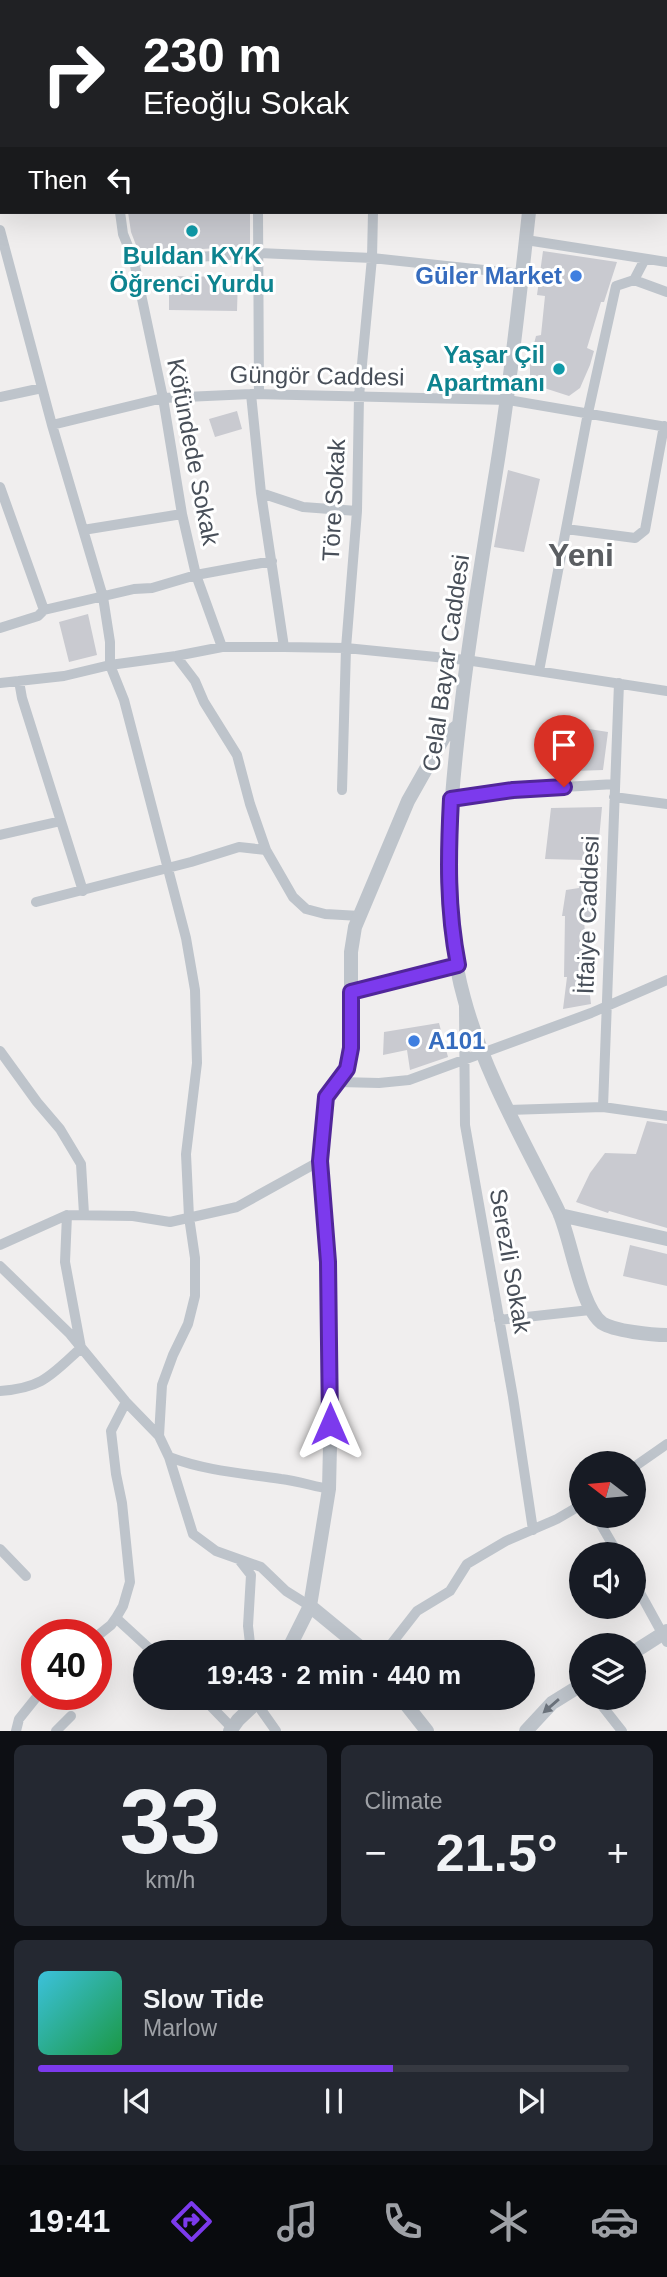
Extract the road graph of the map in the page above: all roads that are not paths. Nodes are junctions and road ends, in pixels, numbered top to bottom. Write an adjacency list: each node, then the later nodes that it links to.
1 (120, 214): 10 (street, Köfündede Sokak)
2 (258, 214): 7 (street)
3 (373, 214): 8 (street, Töre Sokak)
4 (529, 214): 6 (street, Celal Bayar Caddesi)
5 (0, 230): 15 (street)
6 (526, 240): 9 (street); 12 (street, Celal Bayar Caddesi)
7 (259, 253): 8 (street); 10 (street); 16 (street)
8 (372, 258): 12 (street); 17 (street, Töre Sokak)
9 (645, 259): 11 (street); 13 (street)
10 (134, 261): 19 (street, Köfündede Sokak)
11 (667, 262)
12 (522, 274): 20 (street, Celal Bayar Caddesi)
13 (634, 280): 14 (street); 21 (street)
14 (667, 292)
15 (42, 388): 18 (street); 22 (street)
16 (255, 394): 17 (street, Güngör Caddesi); 19 (street, Güngör Caddesi); 25 (street)
17 (359, 396): 20 (street, Güngör Caddesi); 26 (street, Töre Sokak)
18 (0, 397)
19 (163, 398): 22 (street, Güngör Caddesi); 27 (street, Köfündede Sokak)
20 (508, 400): 21 (street, Güngör Caddesi); 39 (street, Celal Bayar Caddesi)
21 (588, 413): 23 (street, Güngör Caddesi); 28 (street)
22 (51, 425): 29 (street)
23 (666, 427): 28 (street)
24 (0, 487): 33 (street)
25 (261, 493): 26 (street); 30 (street)
26 (357, 511): 37 (street, Töre Sokak)
27 (182, 514): 29 (street); 31 (street, Köfündede Sokak)
28 (566, 529): 41 (street)
29 (83, 530): 32 (street)
30 (272, 561): 31 (street); 36 (street)
31 (196, 575): 32 (street); 35 (street, Köfündede Sokak)
32 (103, 597): 33 (street); 40 (street)
33 (44, 610): 34 (street)
34 (0, 628)
35 (222, 647): 36 (street); 38 (street)
36 (284, 647): 37 (street)
37 (346, 648): 39 (street); 48 (street, Töre Sokak)
38 (176, 656): 40 (street); 54 (street)
39 (466, 660): 41 (street); 46 (street, Celal Bayar Caddesi)
40 (110, 665): 42 (street); 55 (street)
41 (539, 671): 44 (street)
42 (19, 681): 43 (street); 52 (street)
43 (0, 683)
44 (619, 683): 45 (street); 47 (street, İtfaiye Caddesi)
45 (667, 691)
46 (459, 725): 50 (street, Celal Bayar Caddesi); 58 (street)
47 (615, 784): 49 (street, İtfaiye Caddesi); 50 (street)
48 (342, 790)
49 (614, 797): 51 (street); 63 (street, İtfaiye Caddesi)
50 (451, 799): 59 (street, Celal Bayar Caddesi)
51 (667, 804)
52 (61, 821): 53 (street); 56 (street)
53 (0, 835)
54 (266, 850): 55 (street); 58 (street)
55 (168, 868): 56 (street); 75 (street)
56 (83, 891): 57 (street)
57 (36, 902)
58 (360, 916): 61 (street)
59 (458, 965): 61 (street); 62 (street, Celal Bayar Caddesi)
60 (667, 980): 63 (street)
61 (351, 992): 67 (street)
62 (464, 999): 65 (street, Celal Bayar Caddesi); 66 (street, Serezli Sokak)
63 (605, 1007): 65 (street); 68 (street, İtfaiye Caddesi)
64 (0, 1051): 72 (street)
65 (483, 1051): 66 (street); 69 (street, Celal Bayar Caddesi)
66 (463, 1059): 67 (street); 80 (street, Serezli Sokak)
67 (339, 1082): 71 (street)
68 (603, 1108): 69 (street); 70 (street)
69 (508, 1110): 73 (street, Celal Bayar Caddesi)
70 (667, 1116)
71 (320, 1161): 75 (street); 89 (street)
72 (84, 1214): 74 (street); 75 (street)
73 (560, 1214): 76 (street); 79 (street, Celal Bayar Caddesi)
74 (67, 1215): 77 (street); 82 (street)
75 (190, 1217): 85 (street)
76 (667, 1239)
77 (0, 1245)
78 (0, 1266): 82 (street)
79 (590, 1310): 80 (street); 81 (street)
80 (499, 1320): 91 (street, Serezli Sokak)
81 (666, 1338)
82 (81, 1348): 83 (street); 84 (street)
83 (0, 1391)
84 (126, 1402): 85 (street); 97 (street)
85 (159, 1436): 87 (street)
86 (667, 1444): 88 (street)
87 (169, 1457): 89 (street); 93 (street)
88 (646, 1459)
89 (329, 1489): 96 (street)
90 (569, 1512): 91 (street)
91 (533, 1530): 104 (street)
92 (0, 1549): 94 (street)
93 (239, 1559): 96 (street); 101 (street)
94 (26, 1576)
95 (646, 1603): 99 (street)
96 (310, 1606): 102 (street); 103 (street)
97 (116, 1618): 98 (street); 100 (street)
98 (112, 1624)
99 (665, 1636): 105 (street)
100 (140, 1640)
101 (250, 1640)
102 (293, 1640)
103 (351, 1640)
104 (394, 1640)
105 (646, 1646)
106 (569, 1692): 119 (street, one-way to 119)
107 (26, 1710): 115 (street)
108 (214, 1710): 114 (street)
109 (249, 1710): 114 (street)
110 (264, 1710): 117 (street)
111 (411, 1710): 118 (street)
112 (605, 1710): 120 (street)
113 (71, 1716): 116 (street)
114 (231, 1730)
115 (16, 1731)
116 (56, 1731)
117 (276, 1731)
118 (428, 1731)
119 (526, 1731)
120 (622, 1731)

